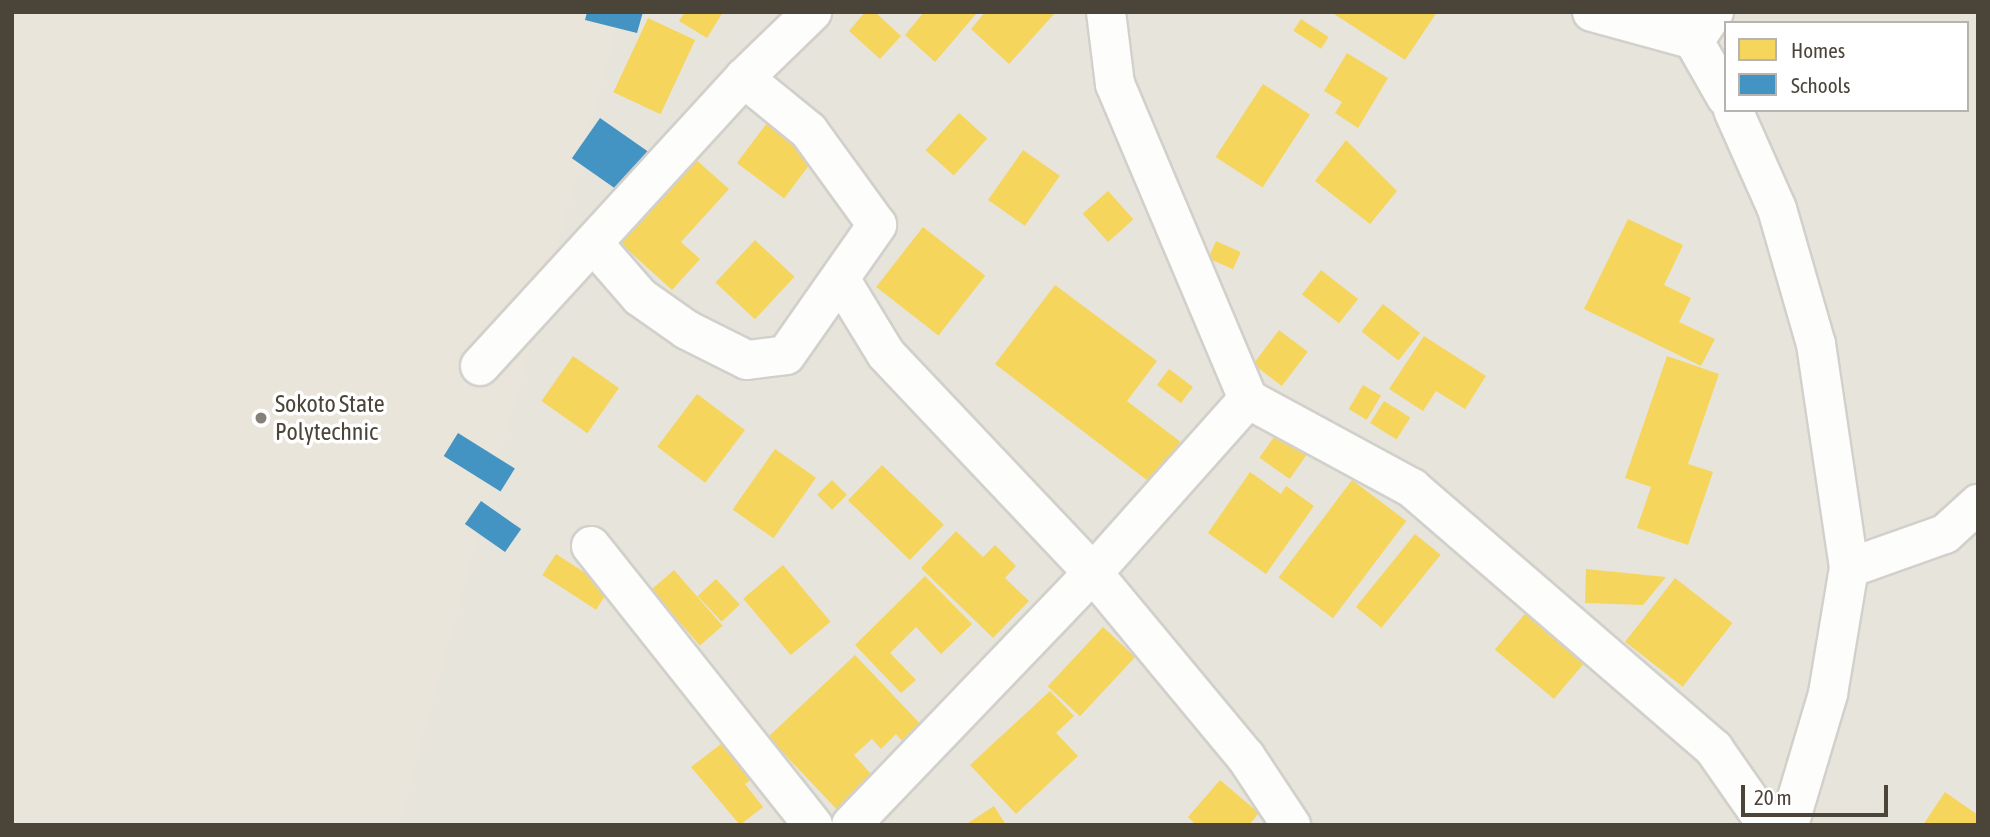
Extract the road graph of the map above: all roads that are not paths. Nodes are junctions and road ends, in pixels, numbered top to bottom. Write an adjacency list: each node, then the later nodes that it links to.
1 (812, 12): 5 (street)
2 (1106, 12): 11 (street)
3 (1592, 12): 4 (street)
4 (1695, 22): 6 (street)
5 (744, 78): 8 (street); 9 (street)
6 (1724, 92)
7 (1734, 112): 14 (street)
8 (593, 243): 9 (street); 10 (street)
9 (842, 282): 15 (street)
10 (480, 366)
11 (1248, 399): 15 (street); 19 (street)
12 (1977, 506): 14 (street)
13 (591, 546): 16 (street)
14 (1849, 568): 20 (street)
15 (1093, 573): 17 (street); 18 (street)
16 (813, 825)
17 (851, 825)
18 (1291, 825)
19 (1767, 825)
20 (1789, 825)

